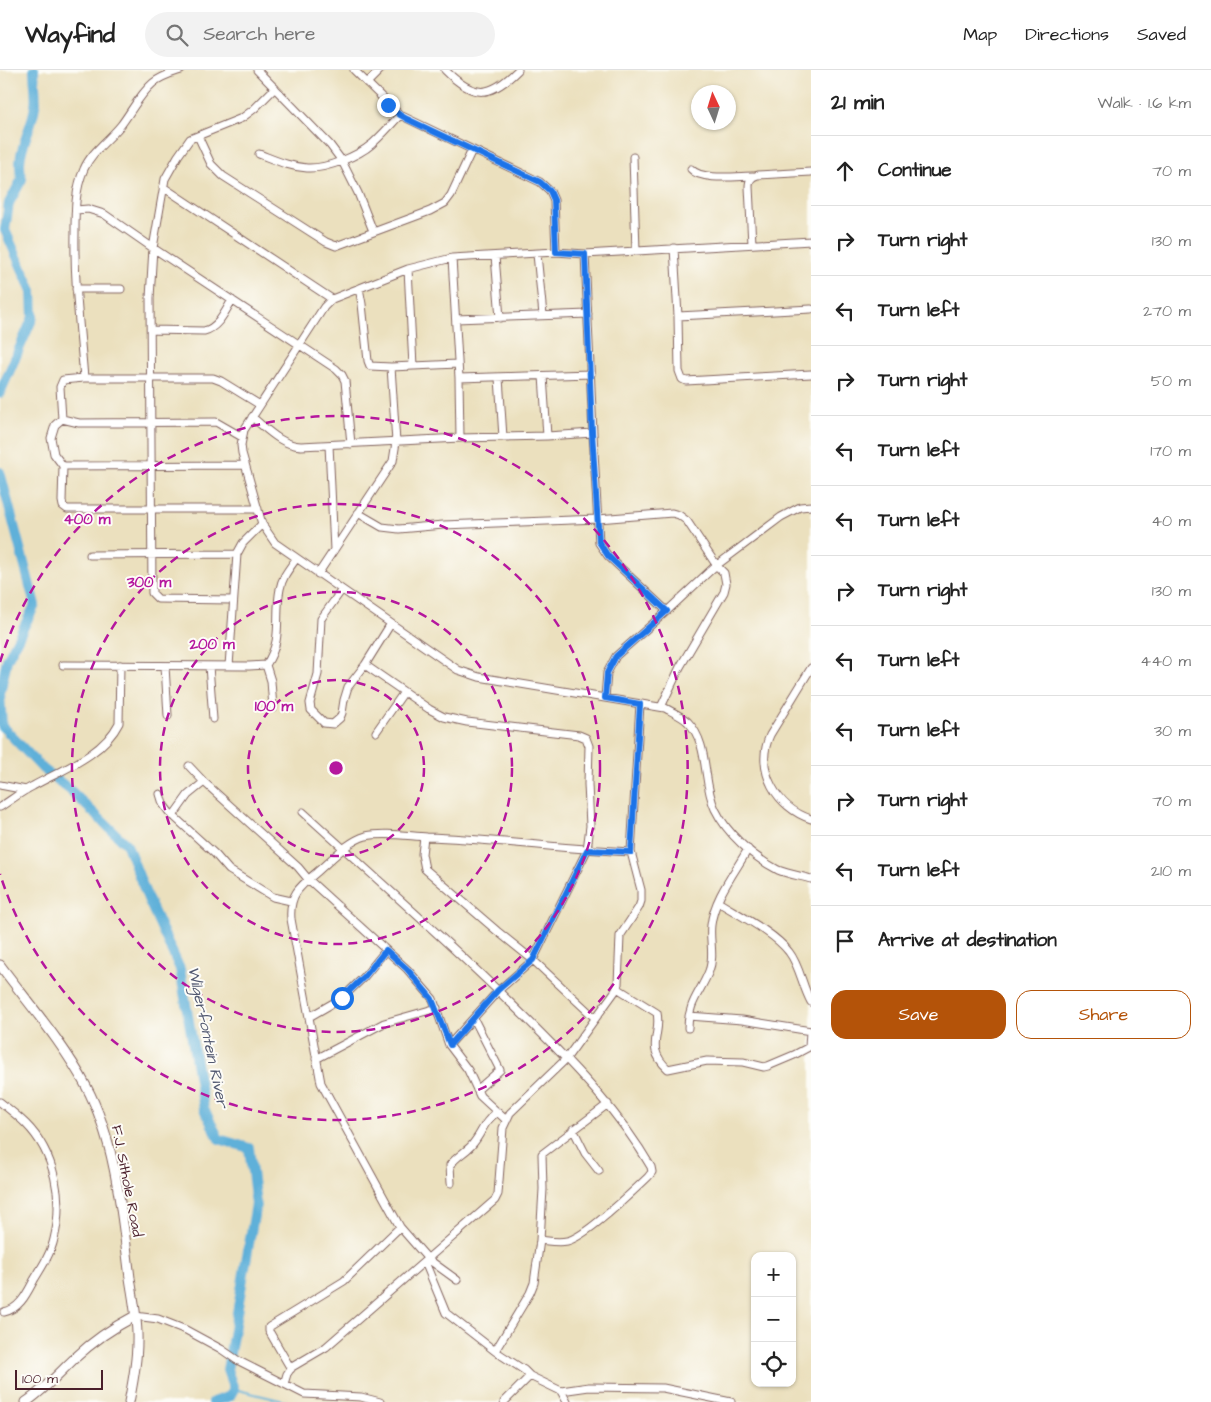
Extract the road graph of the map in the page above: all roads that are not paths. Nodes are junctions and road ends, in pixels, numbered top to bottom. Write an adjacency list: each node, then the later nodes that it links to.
1 (181, 70): 19 (street)
2 (257, 70): 8 (street)
3 (354, 70): 7 (street)
4 (380, 70): 7 (street)
5 (445, 70): 6 (street)
6 (518, 70)
7 (367, 83): 9 (street)
8 (274, 88): 10 (street); 14 (street)
9 (400, 115): 11 (street); 14 (street)
10 (198, 136): 18 (street); 20 (street)
11 (472, 150): 20 (street); 26 (street)
12 (259, 154): 14 (street)
13 (633, 157): 25 (street)
14 (342, 160): 20 (street)
15 (691, 169): 17 (street)
16 (811, 172): 17 (street)
17 (753, 176): 22 (street)
18 (163, 187): 23 (street); 35 (street)
19 (76, 210): 23 (street); 33 (street)
20 (373, 230)
21 (811, 241): 22 (street)
22 (752, 244): 24 (street)
23 (153, 248): 36 (street); 43 (street)
24 (674, 248): 25 (street); 40 (street)
25 (636, 251): 28 (street)
26 (556, 252): 27 (street); 28 (street)
27 (537, 254): 29 (street); 39 (street)
28 (585, 254): 38 (street)
29 (495, 256): 30 (street); 41 (street)
30 (452, 258): 31 (street); 42 (street)
31 (408, 269): 32 (street); 46 (street)
32 (359, 288): 35 (street); 47 (street)
33 (76, 289): 34 (street); 51 (street)
34 (121, 289)
35 (332, 299): 44 (street)
36 (232, 300): 43 (street); 44 (street)
37 (811, 309): 40 (street)
38 (588, 314): 39 (street); 48 (street)
39 (543, 315): 41 (street)
40 (678, 316): 49 (street)
41 (500, 318): 42 (street)
42 (456, 319): 45 (street)
43 (151, 330): 52 (street)
44 (300, 345): 55 (street); 65 (street)
45 (458, 364): 46 (street); 53 (street)
46 (413, 366): 47 (street)
47 (391, 367): 64 (street)
48 (591, 374): 50 (street); 59 (street)
49 (811, 374)
50 (543, 376): 54 (street); 60 (street)
51 (84, 378): 52 (street); 57 (street)
52 (152, 378): 55 (street); 58 (street)
53 (459, 378): 54 (street); 63 (street)
54 (499, 378): 62 (street)
55 (260, 405): 56 (street)
56 (252, 417): 61 (street); 66 (street)
57 (62, 419): 58 (street); 68 (street)
58 (152, 422): 61 (street); 69 (street)
59 (592, 432): 60 (street); 74 (street)
60 (547, 436): 62 (street)
61 (242, 437): 67 (street)
62 (504, 437): 63 (street)
63 (460, 438): 64 (street)
64 (396, 442): 65 (street); 73 (street)
65 (351, 444): 66 (street)
66 (329, 445): 76 (street)
67 (246, 465): 69 (street); 71 (street)
68 (63, 466): 69 (street); 72 (street)
69 (152, 466): 72 (street)
70 (811, 506): 81 (street)
71 (258, 509): 72 (street); 75 (street)
72 (152, 510): 77 (street)
73 (358, 513): 74 (street); 76 (street)
74 (598, 519): 81 (street); 85 (street)
75 (262, 524): 78 (street); 80 (street)
76 (334, 550): 82 (street)
77 (152, 554): 78 (street); 79 (street); 84 (street)
78 (237, 554): 84 (street)
79 (90, 555)
80 (296, 559): 82 (street); 88 (street)
81 (717, 566): 85 (street); 98 (street)
82 (318, 574): 83 (street)
83 (341, 591): 86 (street); 89 (street)
84 (234, 600): 93 (street)
85 (667, 611): 96 (street)
86 (390, 625): 89 (street); 96 (street)
87 (63, 665): 90 (street)
88 (266, 665): 93 (street); 99 (street)
89 (366, 665): 95 (street)
90 (120, 666): 91 (street); 106 (street)
91 (165, 666): 92 (street); 100 (street)
92 (209, 666): 93 (street); 101 (street)
93 (229, 666)
94 (811, 668): 111 (street)
95 (404, 692): 102 (street); 115 (street)
96 (605, 698): 97 (street)
97 (640, 704): 98 (street); 116 (street)
98 (661, 707): 114 (street)
99 (273, 708)
100 (168, 716)
101 (213, 719)
102 (376, 732)
103 (189, 766): 104 (street)
104 (204, 782): 110 (street); 117 (street)
105 (0, 785): 106 (street)
106 (26, 790): 108 (street)
107 (160, 794): 110 (street)
108 (0, 807)
109 (303, 812): 113 (street)
110 (173, 816): 119 (street)
111 (811, 819)
112 (424, 837): 113 (street); 115 (street); 122 (street)
113 (344, 849): 117 (street); 125 (street)
114 (748, 849): 118 (street); 120 (street)
115 (587, 850): 116 (street); 122 (street)
116 (631, 852): 124 (street)
117 (308, 879): 119 (street); 121 (street)
118 (811, 879)
119 (291, 901): 129 (street)
120 (718, 902): 126 (street); 128 (street)
121 (386, 950): 127 (street); 129 (street)
122 (533, 960): 125 (street); 130 (street)
123 (0, 965): 150 (street, F.J. Sithole Road)
124 (616, 988): 130 (street); 133 (street)
125 (498, 990): 131 (street); 136 (street)
126 (811, 1002)
127 (437, 1008): 134 (street); 135 (street)
128 (690, 1016): 132 (street); 133 (street)
129 (309, 1018): 135 (street)
130 (595, 1018): 136 (street)
131 (474, 1019): 134 (street); 137 (street)
132 (688, 1028)
133 (810, 1031)
134 (450, 1045): 137 (street)
135 (316, 1059): 145 (street)
136 (566, 1059): 139 (street); 141 (street)
137 (477, 1090): 140 (street)
138 (0, 1102): 149 (street)
139 (608, 1104): 142 (street); 146 (street)
140 (497, 1112): 141 (street); 144 (street)
141 (506, 1120): 147 (street)
142 (573, 1129): 143 (street); 146 (street)
143 (599, 1171)
144 (451, 1183)
145 (400, 1227): 147 (street); 152 (street)
146 (540, 1240): 151 (street)
147 (427, 1261): 148 (street); 151 (street); 152 (street)
148 (457, 1280)
149 (4, 1312)
150 (135, 1316): 154 (street); 156 (street); 158 (street, F.J. Sithole Road)
151 (495, 1351): 153 (street)
152 (291, 1369): 154 (street)
153 (530, 1376): 155 (street); 160 (street)
154 (284, 1384): 159 (street)
155 (561, 1391): 161 (street); 162 (street)
156 (36, 1398): 157 (street)
157 (26, 1402)
158 (129, 1402)
159 (380, 1402)
160 (504, 1402)
161 (567, 1402)
162 (731, 1402)

